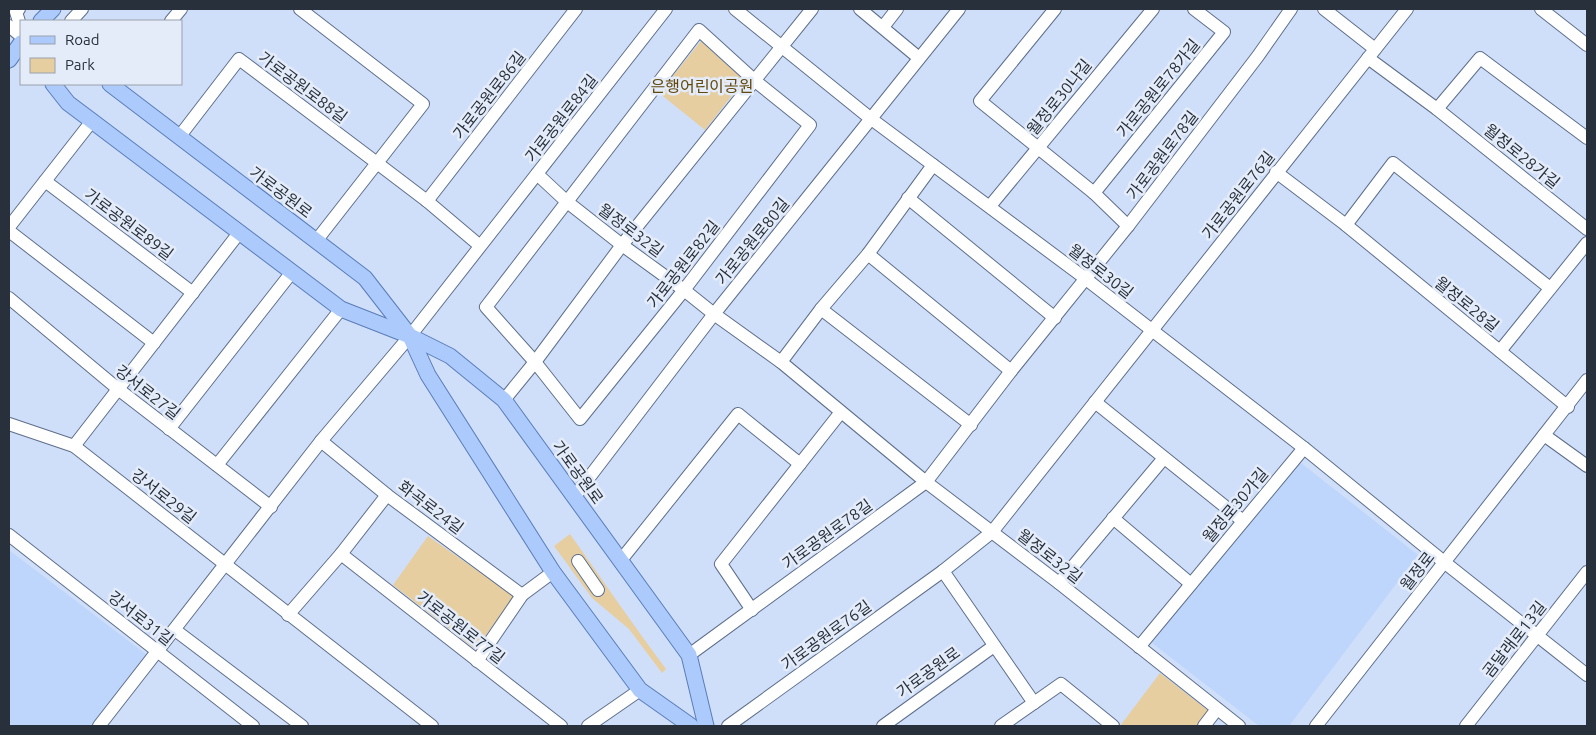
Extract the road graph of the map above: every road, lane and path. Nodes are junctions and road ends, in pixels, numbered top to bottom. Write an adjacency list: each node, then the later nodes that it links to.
1 (19, 9): 25 (street)
2 (43, 9): 21 (main road)
3 (53, 9): 22 (main road)
4 (82, 9): 23 (street)
5 (181, 9): 24 (street)
6 (300, 9): 44 (street)
7 (576, 9): 52 (street, 가로공원로86길)
8 (666, 9): 47 (street, 가로공원로84길)
9 (735, 9): 31 (street, 월정로30길)
10 (812, 9): 31 (street)
11 (860, 9): 27 (street)
12 (897, 9): 27 (street)
13 (959, 9): 33 (street, 가로공원로80길)
14 (1055, 9): 43 (street)
15 (1153, 9): 43 (street, 월정로30나길)
16 (1194, 9): 49 (street, 가로공원로78가길)
17 (1291, 9): 55 (street, 가로공원로78길)
18 (1324, 9): 32 (street, 월정로28가길)
19 (1407, 9): 32 (street, 가로공원로76길)
20 (1541, 9): 30 (street)
21 (36, 20)
22 (42, 20)
23 (72, 20)
24 (172, 20)
25 (20, 25)
26 (9, 26): 28 (street)
27 (883, 27): 33 (street)
28 (20, 35)
29 (20, 44): 34 (main road)
30 (1587, 45)
31 (782, 46): 35 (street); 39 (street, 월정로30길)
32 (1371, 53): 38 (street, 월정로28가길); 46 (street, 가로공원로76길)
33 (919, 58): 39 (street, 가로공원로80길)
34 (9, 60)
35 (754, 80): 51 (street, 가로공원로82길); 61 (street); 67 (street, 가로공원로82길)
36 (54, 85): 40 (main road, 가로공원로)
37 (117, 86): 41 (main road, 가로공원로)
38 (1437, 109): 42 (street); 57 (street, 월정로28가길)
39 (870, 118): 45 (street, 월정로30길); 72 (street, 가로공원로80길)
40 (92, 122): 48 (street); 58 (main road, 가로공원로)
41 (179, 137): 44 (street, 가로공원로88길); 59 (main road, 가로공원로)
42 (1587, 138)
43 (1038, 149): 49 (street); 53 (street, 월정로30나길)
44 (377, 163): 52 (street); 59 (street)
45 (933, 165): 50 (street); 53 (street, 월정로30길)
46 (1276, 172): 54 (street, 월정로28길); 74 (street, 가로공원로76길)
47 (537, 174): 51 (street, 월정로32길); 62 (street, 가로공원로84길)
48 (45, 181): 56 (street); 68 (street, 가로공원로89길)
49 (1094, 193): 55 (street)
50 (908, 198): 63 (street); 73 (street)
51 (566, 201): 61 (street, 월정로32길); 78 (street, 가로공원로82길)
52 (427, 202): 62 (street)
53 (990, 206): 65 (street, 월정로30길)
54 (1346, 225): 66 (street); 77 (street, 월정로28길)
55 (1128, 226): 65 (street, 가로공원로78길)
56 (9, 229): 76 (street)
57 (1587, 229)
58 (240, 233): 64 (main road, 가로공원로); 68 (street)
59 (316, 242): 75 (main road, 가로공원로)
60 (1587, 243): 66 (street)
61 (622, 244): 67 (street, 월정로32길); 78 (street)
62 (480, 245): 75 (street, 가로공원로84길)
63 (868, 254): 71 (street); 80 (street)
64 (292, 272): 70 (main road, 가로공원로); 89 (street)
65 (1086, 278): 73 (street, 가로공원로78길); 74 (street, 월정로30길)
66 (1550, 288): 77 (street)
67 (684, 290): 72 (street, 월정로32길); 78 (street, 가로공원로82길)
68 (193, 293): 76 (street)
69 (9, 298): 82 (street, 강서로27길)
70 (341, 309): 75 (main road, 가로공원로); 96 (street)
71 (821, 309): 79 (street); 88 (street)
72 (714, 314): 79 (street, 월정로32길); 100 (street, 가로공원로80길)
73 (1055, 318): 80 (street, 가로공원로78길)
74 (1152, 331): 84 (street, 가로공원로76길); 93 (street, 월정로30길)
75 (410, 336): 83 (main road, 가로공원로); 91 (street); 112 (main road, 가로공원로)
76 (154, 343): 82 (street)
77 (1500, 351): 85 (street, 월정로28길)
78 (535, 362): 83 (street)
79 (781, 362): 86 (street, 월정로32길)
80 (1011, 371): 88 (street, 가로공원로78길)
81 (1587, 380): 85 (street, 월정로)
82 (118, 390): 89 (street, 강서로27길); 92 (street)
83 (504, 400): 100 (main road, 가로공원로)
84 (1096, 402): 94 (street); 104 (street, 가로공원로76길)
85 (1568, 407): 90 (street, 월정로)
86 (841, 412): 95 (street); 98 (street, 월정로32길)
87 (9, 424): 92 (street, 강서로29길)
88 (971, 425): 98 (street, 가로공원로78길)
89 (169, 428): 96 (street, 강서로27길)
90 (1544, 435): 97 (street); 109 (street, 월정로)
91 (322, 441): 99 (street, 화곡로24길); 101 (street)
92 (74, 446): 110 (street, 강서로29길)
93 (1304, 448): 103 (street, 월정로30가길); 109 (street, 월정로30길)
94 (1164, 458): 102 (street); 103 (street)
95 (800, 464): 107 (street); 118 (street)
96 (217, 465): 101 (street, 강서로27길)
97 (1587, 466)
98 (926, 482): 104 (street, 월정로32길); 118 (street, 가로공원로78길)
99 (387, 495): 106 (street); 117 (street, 화곡로24길)
100 (575, 496): 107 (main road, 가로공원로)
101 (271, 507): 110 (street)
102 (1113, 518): 114 (street); 115 (street)
103 (1243, 521): 115 (street, 월정로30가길)
104 (992, 532): 111 (street, 가로공원로76길); 114 (street, 월정로32길)
105 (9, 536): 124 (street, 강서로31길)
106 (341, 554): 119 (street); 126 (street, 가로공원로77길)
107 (621, 560): 125 (main road, 가로공원로)
108 (577, 561): 116 (street)
109 (1444, 562): 121 (street, 월정로30길); 145 (street, 월정로)
110 (225, 565): 119 (street, 강서로29길); 120 (street)
111 (943, 571): 122 (street); 140 (street, 가로공원로76길)
112 (554, 572): 117 (street); 128 (main road, 가로공원로)
113 (1587, 572): 121 (street, 곰달래로13길)
114 (1059, 583): 123 (street, 월정로32길)
115 (1191, 584): 123 (street, 월정로30가길)
116 (598, 590)
117 (522, 595): 126 (street)
118 (752, 610): 125 (street, 가로공원로78길)
119 (288, 615): 135 (street, 강서로29길)
120 (175, 630): 124 (street); 134 (street)
121 (1537, 636): 127 (street, 월정로30길); 146 (street, 곰달래로13길)
122 (994, 646): 129 (street); 141 (street, 가로공원로)
123 (1139, 647): 130 (street, 월정로32길)
124 (158, 651): 131 (street, 강서로31길); 133 (street)
125 (689, 654): 139 (main road, 가로공원로)
126 (477, 660): 136 (street, 가로공원로77길)
127 (1587, 675)
128 (640, 690): 137 (street); 138 (main road, 가로공원로)
129 (1034, 703): 132 (street); 142 (street)
130 (1217, 709): 143 (street); 144 (street, 월정로32길)
131 (244, 724)
132 (1005, 725)
133 (99, 726)
134 (302, 726)
135 (432, 726)
136 (561, 726)
137 (588, 726)
138 (691, 726)
139 (706, 726)
140 (728, 726)
141 (883, 726)
142 (1113, 726)
143 (1204, 726)
144 (1239, 726)
145 (1316, 726)
146 (1466, 726)

